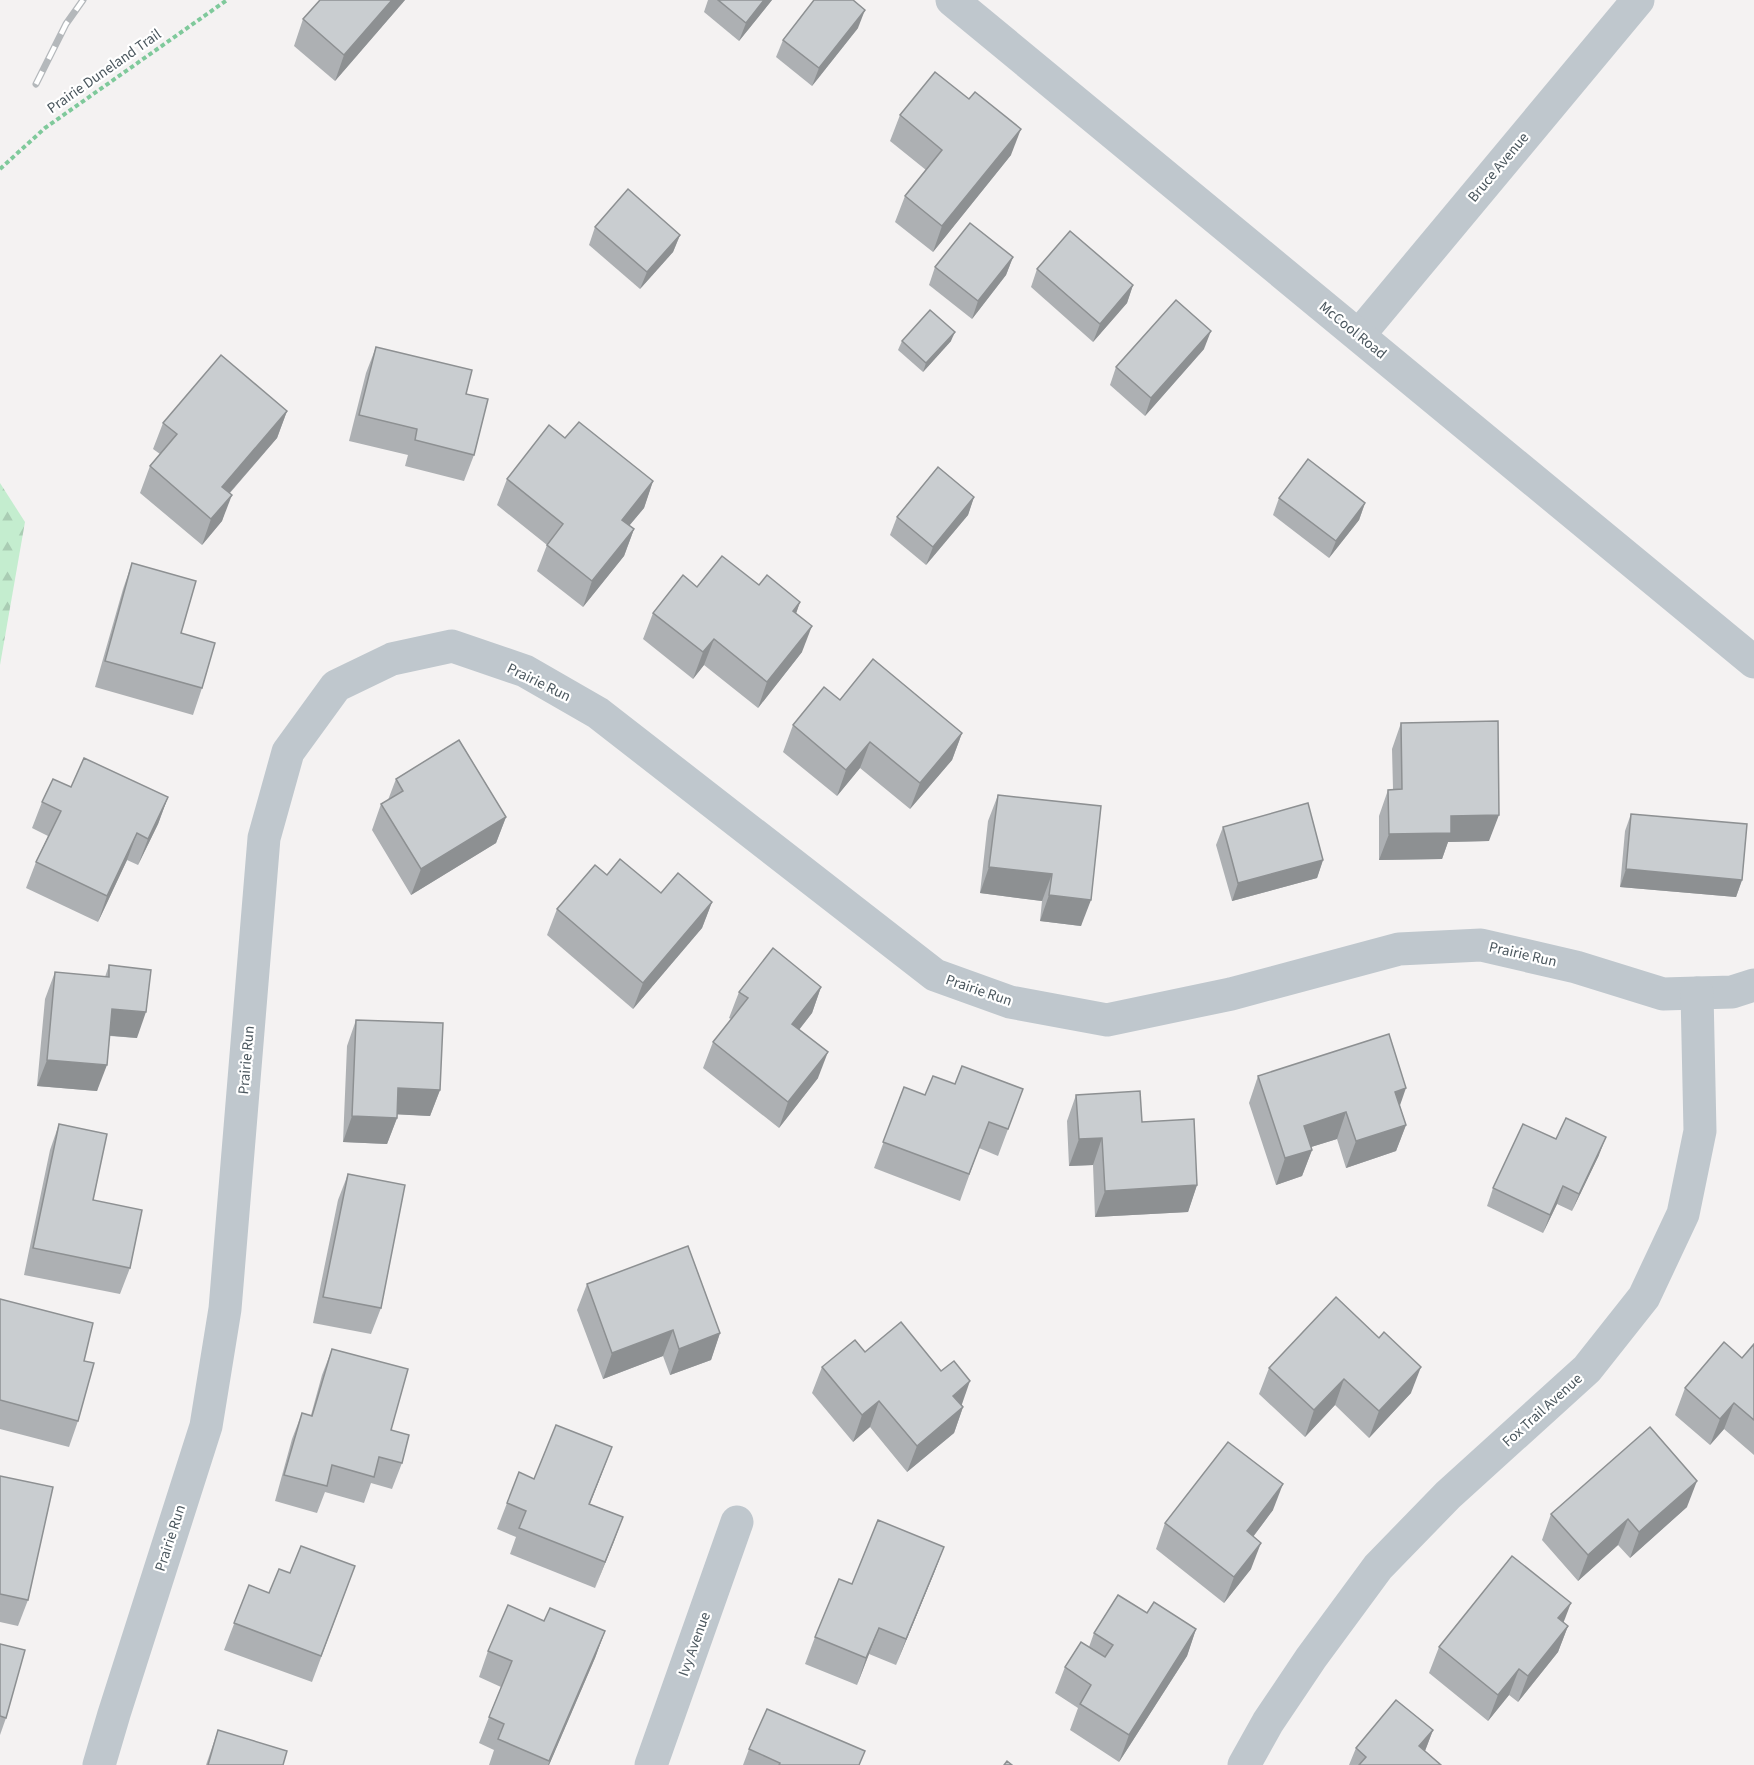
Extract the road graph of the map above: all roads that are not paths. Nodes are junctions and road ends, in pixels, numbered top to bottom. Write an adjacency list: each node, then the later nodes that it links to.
1 (952, 0): 3 (street, McCool Road)
2 (1638, 0): 3 (street, Bruce Avenue)
3 (1359, 335): 4 (street, McCool Road)
4 (1754, 662)
5 (1754, 985): 6 (street, Prairie Run)
6 (1697, 993): 8 (street, Prairie Run); 10 (street, Fox Trail Avenue)
7 (737, 1522): 9 (street, Ivy Avenue)
8 (99, 1765)
9 (651, 1765)
10 (1245, 1765)

